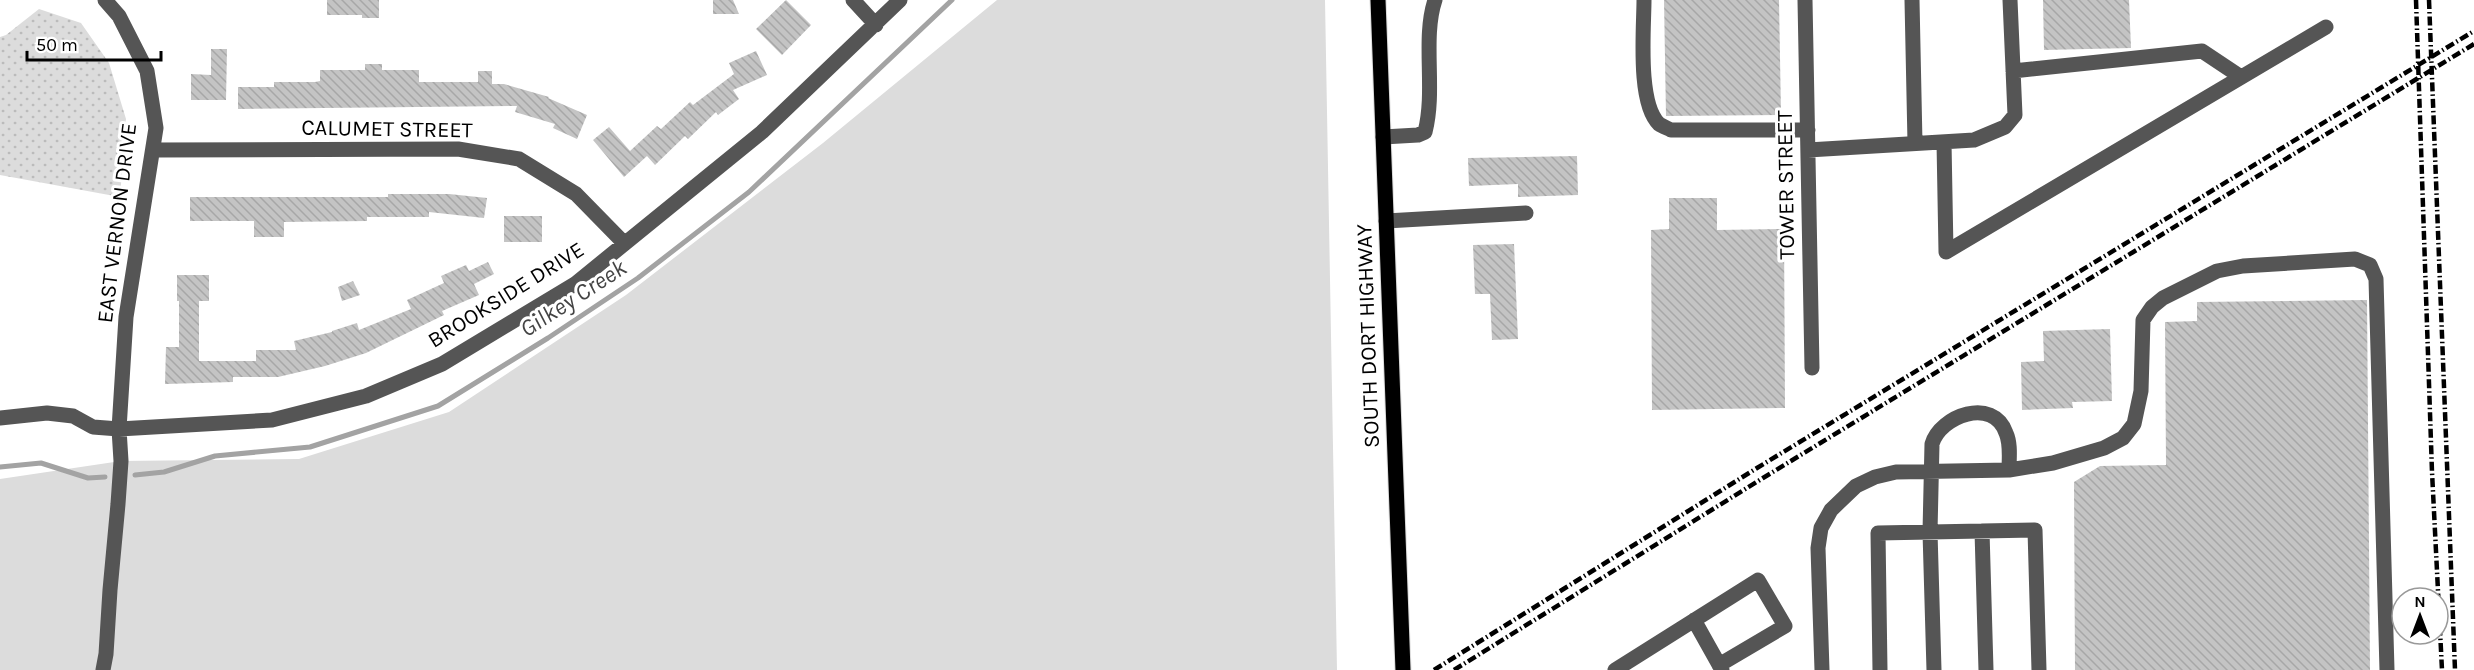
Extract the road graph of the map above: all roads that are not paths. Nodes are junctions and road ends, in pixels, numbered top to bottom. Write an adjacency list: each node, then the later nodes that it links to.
1 (105, 0): 18 (street, EAST VERNON DRIVE)
2 (853, 0): 10 (street)
3 (900, 0): 10 (street, BROOKSIDE DRIVE)
4 (1378, 0): 15 (main road, SOUTH DORT HIGHWAY)
5 (1435, 0): 15 (street)
6 (1644, 0): 14 (street)
7 (1805, 0): 14 (street, TOWER STREET)
8 (1912, 0): 17 (street)
9 (2010, 0): 12 (street)
10 (876, 25): 22 (street, BROOKSIDE DRIVE)
11 (2326, 27): 13 (street)
12 (2013, 71): 13 (street); 16 (street)
13 (2241, 76): 16 (street)
14 (1808, 130): 19 (street, TOWER STREET)
15 (1383, 137): 21 (main road, SOUTH DORT HIGHWAY)
16 (1944, 142): 17 (street)
17 (1915, 143): 19 (street)
18 (154, 150): 22 (street, CALUMET STREET); 25 (street, EAST VERNON DRIVE)
19 (1808, 150): 23 (street, TOWER STREET)
20 (1526, 213): 21 (street)
21 (1386, 221): 33 (main road, SOUTH DORT HIGHWAY)
22 (624, 243): 25 (street, BROOKSIDE DRIVE)
23 (1812, 368)
24 (0, 418): 25 (street, BROOKSIDE DRIVE)
25 (119, 429): 32 (street, EAST VERNON DRIVE)
26 (2009, 470): 27 (street); 27 (street); 40 (street)
27 (1931, 472): 29 (street); 35 (street)
28 (1982, 531): 29 (street); 38 (street); 39 (street)
29 (1930, 532): 36 (street); 37 (street)
30 (1694, 620): 31 (street); 31 (street); 34 (street)
31 (1721, 667)
32 (103, 670)
33 (1402, 670)
34 (1615, 670)
35 (1822, 670)
36 (1880, 670)
37 (1934, 670)
38 (1986, 670)
39 (2039, 670)
40 (2387, 670)

